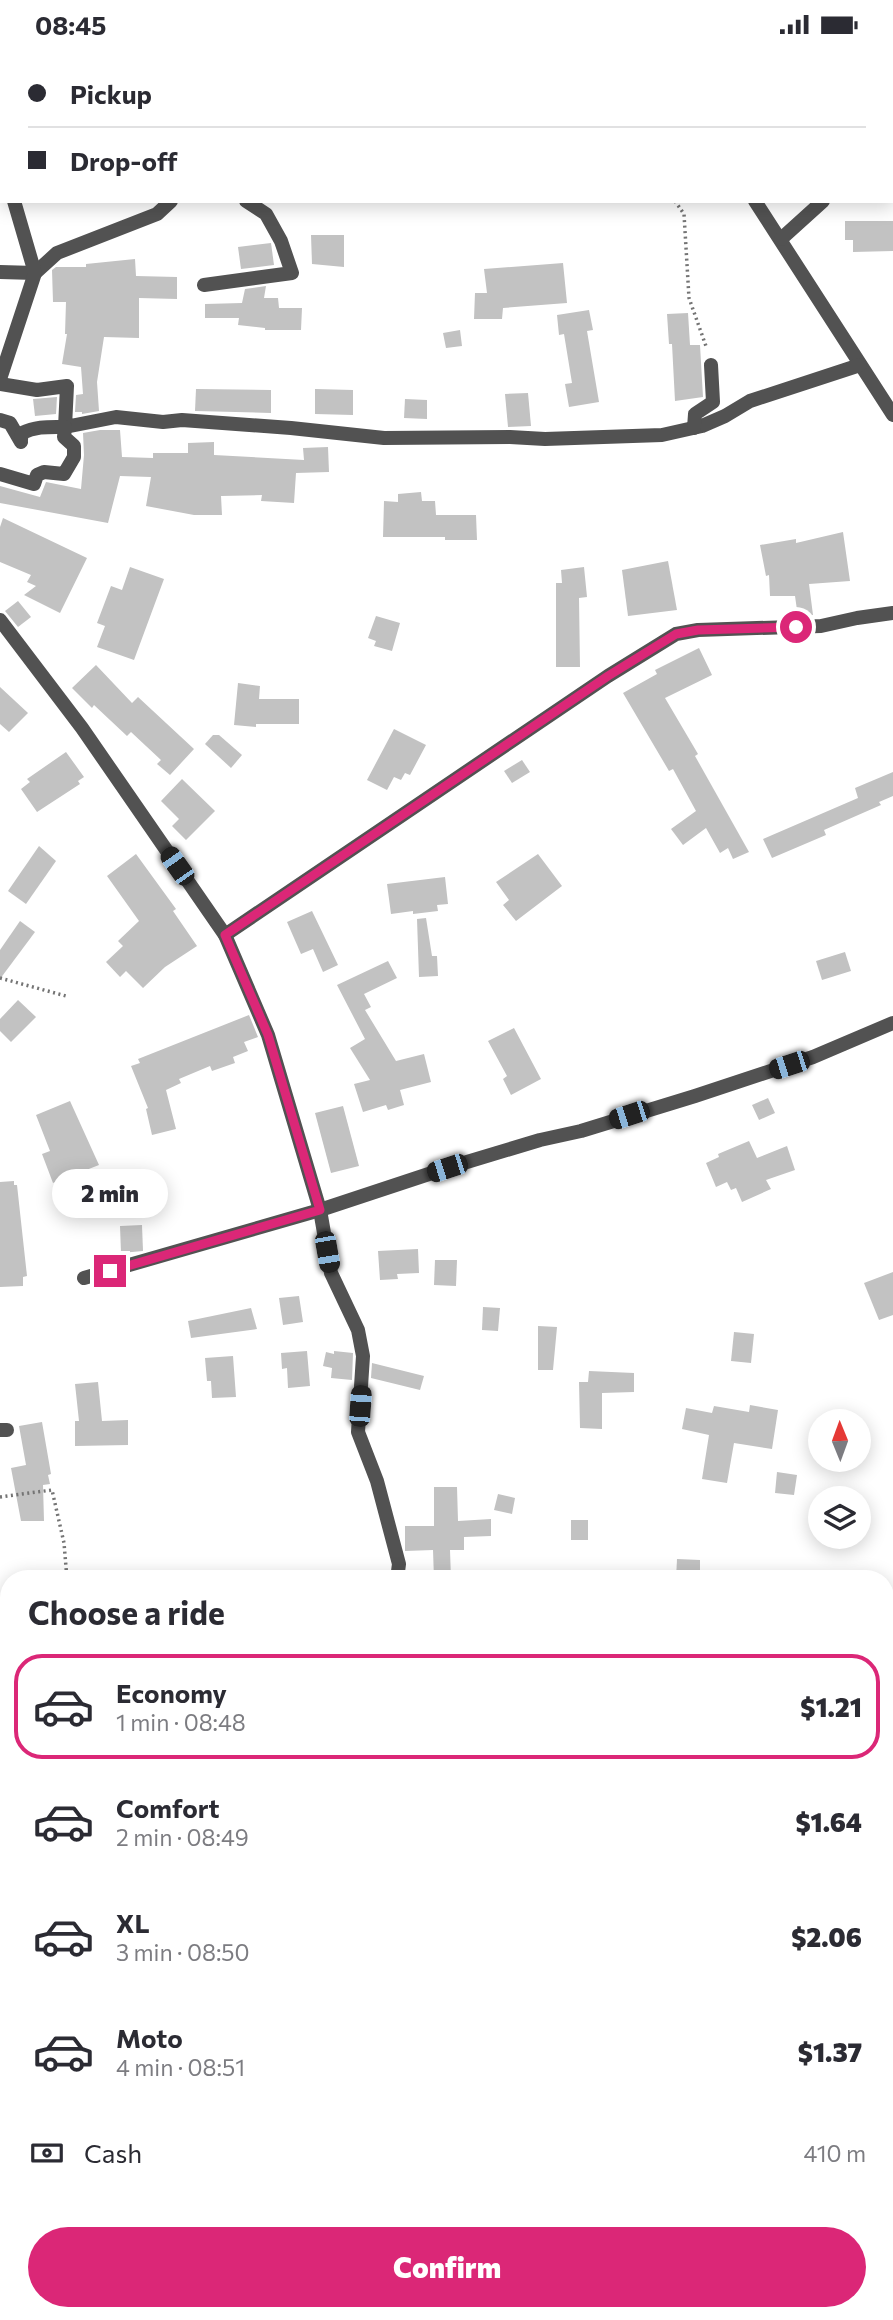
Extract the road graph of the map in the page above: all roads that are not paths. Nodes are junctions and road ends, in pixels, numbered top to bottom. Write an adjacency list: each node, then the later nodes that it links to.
1 (15, 203): 8 (street)
2 (169, 203): 8 (street)
3 (249, 203): 9 (street)
4 (756, 203): 6 (street)
5 (822, 203): 6 (street)
6 (781, 240): 11 (street)
7 (0, 272): 8 (street)
8 (35, 273): 12 (street)
9 (204, 285)
10 (711, 365): 17 (street)
11 (860, 365): 14 (street); 17 (street)
12 (0, 379)
13 (0, 384): 16 (street)
14 (893, 415)
15 (0, 420): 16 (street)
16 (65, 427): 17 (street); 18 (street)
17 (694, 428)
18 (0, 474)
19 (893, 613): 21 (street)
20 (0, 621): 21 (street)
21 (225, 935): 23 (street)
22 (893, 1023): 23 (street)
23 (320, 1210): 24 (street); 25 (street)
24 (83, 1278)
25 (398, 1570)

